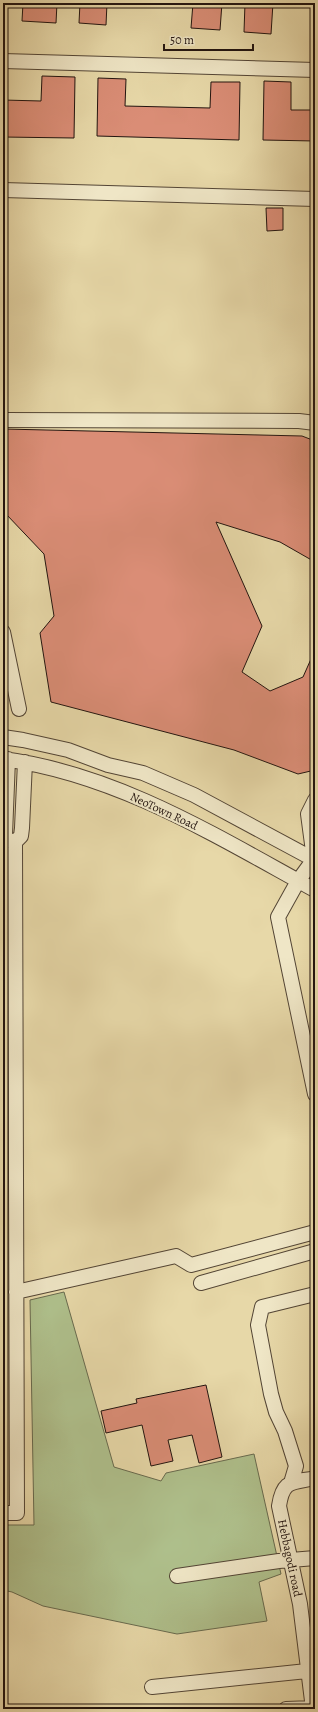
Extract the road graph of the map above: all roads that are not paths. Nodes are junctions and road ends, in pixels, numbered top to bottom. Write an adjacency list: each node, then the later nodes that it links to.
1 (3, 61): 2 (street)
2 (315, 70)
3 (3, 190): 4 (street)
4 (315, 199)
5 (3, 420): 6 (street)
6 (315, 423)
7 (3, 632): 8 (street)
8 (19, 710)
9 (3, 737): 14 (street, NeoTown Road)
10 (6, 759): 11 (street, NeoTown Road); 13 (street)
11 (25, 762): 13 (street); 16 (street, NeoTown Road)
12 (315, 800): 14 (street)
13 (15, 842): 15 (street)
14 (315, 859): 16 (street)
15 (9, 866): 19 (street)
16 (298, 881): 17 (street, NeoTown Road); 18 (street)
17 (315, 890)
18 (315, 1094)
19 (9, 1122): 20 (street)
20 (10, 1195): 24 (street)
21 (315, 1232): 24 (street)
22 (315, 1250): 23 (street)
23 (201, 1283)
24 (16, 1292): 28 (street)
25 (315, 1294): 27 (street)
26 (315, 1478): 27 (street)
27 (291, 1483): 30 (street, Hebbagodi road)
28 (3, 1513)
29 (315, 1558): 30 (street)
30 (290, 1561): 31 (street); 32 (street, Hebbagodi road)
31 (177, 1576)
32 (307, 1671): 33 (street); 34 (street, Hebbagodi road)
33 (152, 1687)
34 (313, 1690): 35 (street, Hebbagodi road)
35 (313, 1708): 36 (street)
36 (286, 1709)

